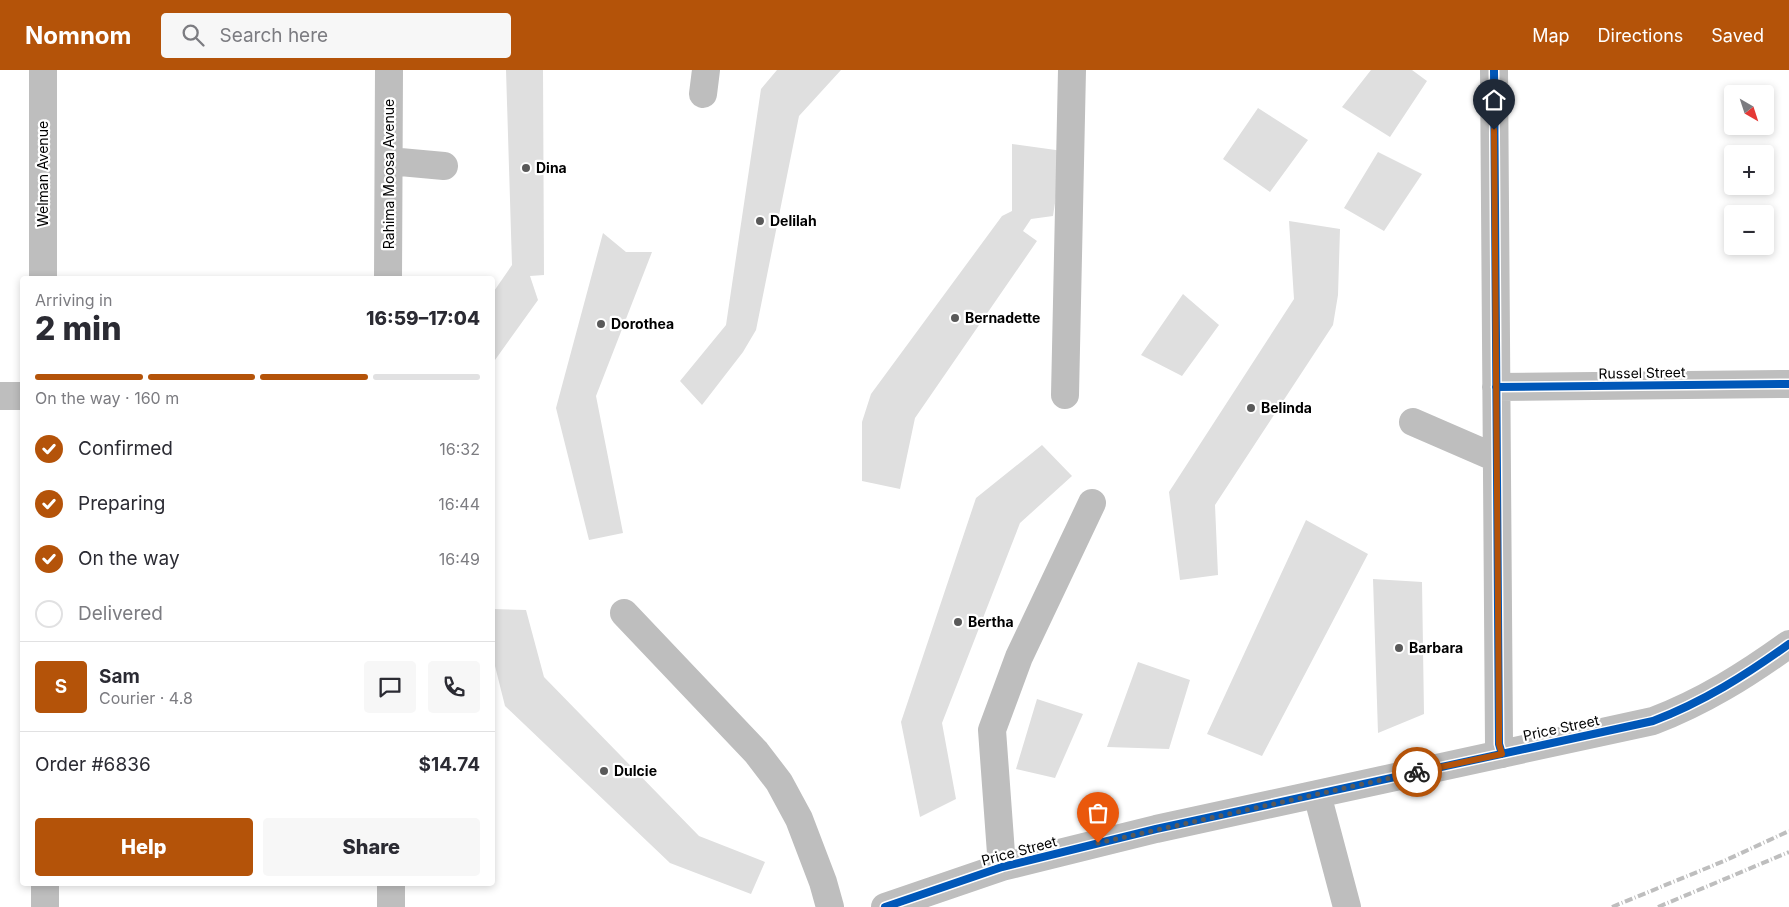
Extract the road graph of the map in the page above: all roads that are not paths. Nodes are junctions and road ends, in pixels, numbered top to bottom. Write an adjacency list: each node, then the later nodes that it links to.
1 (43, 70): 7 (street, Welman Avenue)
2 (389, 70): 5 (street, Rahima Moosa Avenue)
3 (1072, 70): 11 (street)
4 (1494, 70): 10 (street)
5 (388, 161): 6 (street); 8 (street, Rahima Moosa Avenue)
6 (444, 166)
7 (43, 276)
8 (388, 276)
9 (1789, 384): 10 (street, Russel Street)
10 (1496, 387): 15 (street)
11 (1065, 395)
12 (0, 396): 13 (street)
13 (20, 396)
14 (1413, 422): 15 (street)
15 (1496, 458): 19 (street)
16 (1092, 503): 21 (street)
17 (624, 613): 26 (street)
18 (1789, 644): 19 (street, Price Street)
19 (1502, 754): 20 (street, Price Street)
20 (1317, 794): 21 (street, Price Street); 28 (street)
21 (1002, 867): 27 (street, Price Street)
22 (45, 886): 24 (street)
23 (391, 886): 25 (street)
24 (45, 907)
25 (391, 907)
26 (830, 907)
27 (886, 907)
28 (1347, 907)

